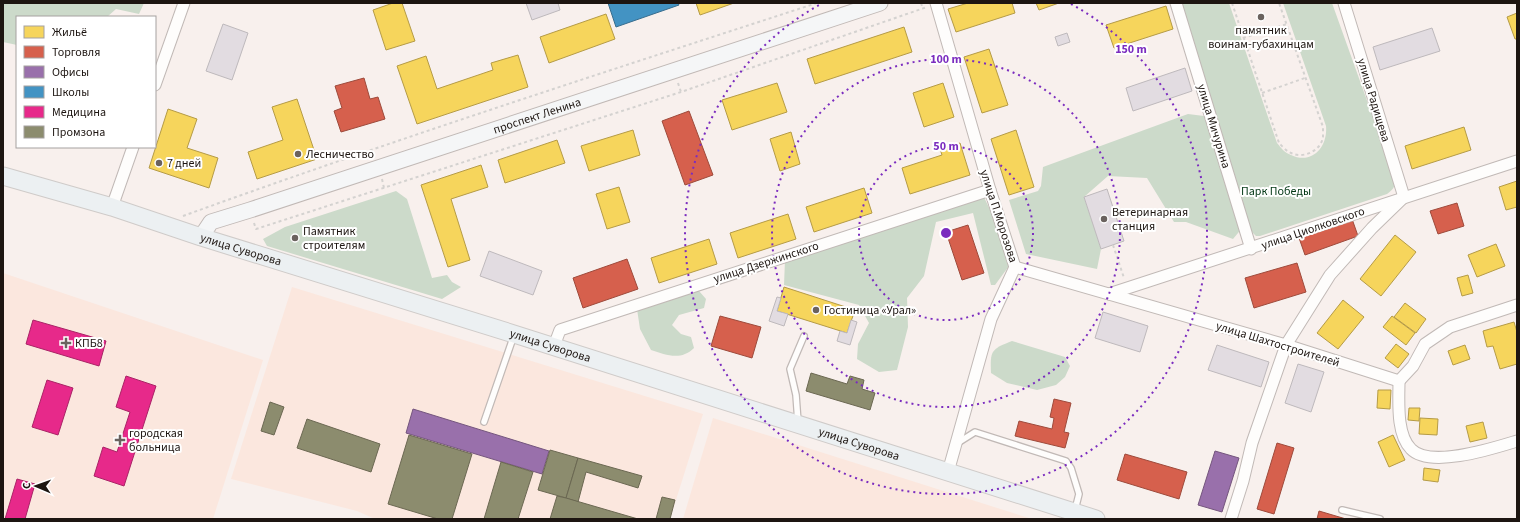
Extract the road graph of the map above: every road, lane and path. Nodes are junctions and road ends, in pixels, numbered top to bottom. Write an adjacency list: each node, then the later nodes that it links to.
1 (184, 3): 14 (street)
2 (817, 3): 20 (path)
3 (880, 3): 23 (main road, проспект Ленина)
4 (921, 3): 10 (path)
5 (1176, 3): 27 (street, улица Мичурина)
6 (1232, 3): 12 (path)
7 (1280, 3): 11 (path)
8 (1344, 3): 21 (street, улица Радищева)
9 (936, 4): 10 (path); 19 (street, улица П.Морозова)
10 (923, 9): 23 (path)
11 (1287, 24): 12 (path); 13 (path)
12 (1243, 38): 15 (path)
13 (1306, 78): 15 (path); 15 (path)
14 (156, 82)
15 (1262, 94)
16 (133, 148): 22 (street)
17 (1517, 161): 21 (street, улица Циолковского)
18 (3, 176): 22 (main road, улица Суворова)
19 (990, 190): 28 (street, улица П.Морозова); 35 (street, улица Дзержинского)
20 (244, 194): 23 (path); 24 (path)
21 (1404, 197): 27 (street, улица Циолковского); 34 (street)
22 (112, 208): 24 (main road, улица Суворова)
23 (250, 210): 25 (main road, проспект Ленина)
24 (162, 224): 25 (main road, улица Суворова)
25 (201, 237): 32 (main road, улица Суворова)
26 (1113, 245): 29 (path)
27 (1251, 249): 29 (street, улица Циолковского)
28 (1015, 267): 30 (street, улица Шахтостроителей); 40 (street, улица П.Морозова)
29 (1127, 288): 30 (street, улица Циолковского)
30 (1109, 294): 34 (street, улица Шахтостроителей)
31 (1517, 305): 36 (street)
32 (514, 334): 35 (main road, улица Суворова); 37 (lane)
33 (804, 336): 38 (lane)
34 (1286, 345): 36 (street, улица Шахтостроителей); 45 (street)
35 (554, 346): 38 (main road, улица Суворова)
36 (1399, 381): 39 (street)
37 (484, 422)
38 (798, 424): 41 (main road, улица Суворова)
39 (1517, 441)
40 (956, 444): 41 (street, улица П.Морозова); 43 (lane)
41 (948, 472): 43 (main road, улица Суворова)
42 (1342, 510): 46 (lane)
43 (1074, 512): 44 (main road, улица Суворова)
44 (1096, 519)
45 (1231, 519)
46 (1380, 519)

